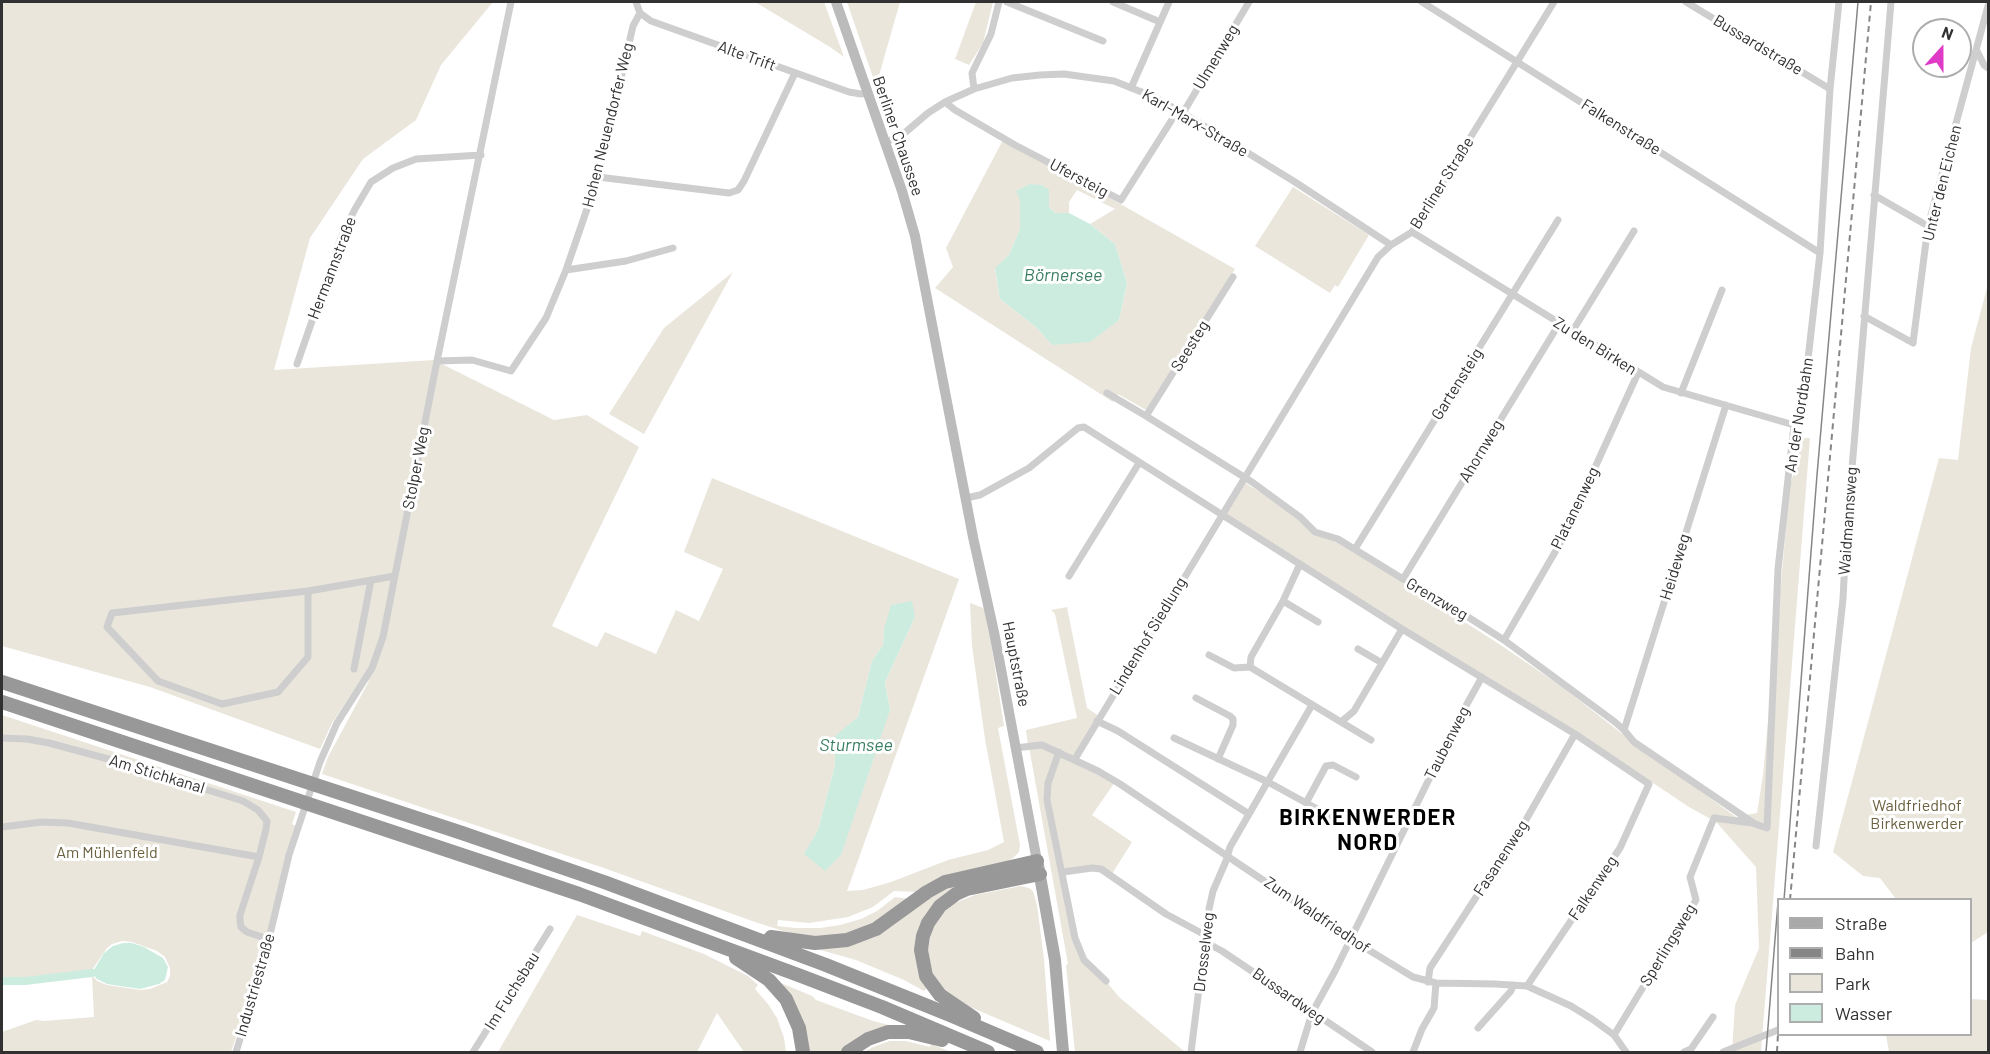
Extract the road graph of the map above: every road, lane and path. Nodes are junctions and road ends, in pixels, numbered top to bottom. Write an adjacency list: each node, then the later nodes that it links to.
1 (511, 2): 29 (street, Stolper Weg)
2 (636, 2): 15 (street)
3 (836, 2): 25 (main road, Berliner Chaussee)
4 (999, 2): 23 (street)
5 (1006, 2): 17 (street)
6 (1113, 2): 16 (street)
7 (1169, 2): 16 (street)
8 (1249, 2): 27 (street, Ulmenweg)
9 (1422, 2): 19 (street, Falkenstraße)
10 (1554, 2): 19 (street, Berliner Straße)
11 (1686, 2): 24 (street, Bussardstraße)
12 (1839, 2): 24 (street, An der Nordbahn)
13 (1891, 2): 31 (street, Waidmannsweg)
14 (1989, 6): 18 (street, Unter den Eichen)
15 (640, 13): 21 (street, Alte Trift); 30 (street, Hohen Neuendorfer Weg)
16 (1160, 22): 22 (street)
17 (1103, 41)
18 (1977, 51): 20 (street); 33 (street, Unter den Eichen)
19 (1517, 61): 35 (street, Berliner Straße); 38 (street, Falkenstraße)
20 (1989, 68)
21 (795, 73): 25 (street, Alte Trift); 30 (street)
22 (1131, 88): 23 (street, Karl-Marx-Straße); 27 (street, Karl-Marx-Straße)
23 (974, 89): 26 (street, Karl-Marx-Straße)
24 (1830, 89): 38 (street, An der Nordbahn)
25 (868, 93): 28 (main road, Berliner Chaussee)
26 (945, 102): 27 (street, Ufersteig); 28 (street, Karl-Marx-Straße)
27 (1180, 111): 36 (street, Karl-Marx-Straße)
28 (885, 142): 41 (main road, Berliner Chaussee)
29 (481, 154): 47 (street, Stolper Weg); 48 (street, Hermannstraße)
30 (598, 177): 39 (street, Hohen Neuendorfer Weg)
31 (1874, 195): 33 (street); 44 (street, Waidmannsweg)
32 (1558, 220): 43 (street, Gartensteig)
33 (1928, 226): 44 (street, Unter den Eichen)
34 (1634, 231): 46 (street)
35 (1412, 232): 36 (street, Berliner Straße); 43 (street, Zu den Birken)
36 (1391, 245): 56 (street, Berliner Straße)
37 (673, 248): 39 (street)
38 (1820, 254): 54 (street, An der Nordbahn)
39 (567, 270): 47 (street, Hohen Neuendorfer Weg)
40 (1233, 277): 53 (street, Seesteg)
41 (924, 283): 57 (main road, Hauptstraße)
42 (1722, 290): 51 (street)
43 (1512, 295): 45 (street, Zu den Birken); 59 (street, Gartensteig)
44 (1864, 316): 100 (street, Waidmannsweg)
45 (1559, 324): 46 (street, Zu den Birken); 63 (street, Ahornweg)
46 (1572, 332): 49 (street, Zu den Birken)
47 (437, 361): 61 (street, Stolper Weg)
48 (297, 364)
49 (1638, 373): 51 (street, Zu den Birken); 69 (street, Platanenweg)
50 (1107, 393): 53 (street, Grenzweg)
51 (1680, 393): 52 (street, Zu den Birken)
52 (1726, 405): 54 (street, Zu den Birken); 82 (street, Heideweg)
53 (1146, 416): 56 (street, Grenzweg)
54 (1794, 425): 99 (street, An der Nordbahn)
55 (1139, 463): 57 (street); 58 (street); 62 (street)
56 (1244, 477): 58 (street, Lindenhof Siedlung); 59 (street, Grenzweg)
57 (966, 498): 87 (main road, Hauptstraße)
58 (1223, 515): 60 (street); 80 (street, Lindenhof Siedlung)
59 (1355, 549): 63 (street, Grenzweg)
60 (1300, 564): 66 (street); 68 (street)
61 (395, 576): 64 (street); 105 (street, Stolper Weg)
62 (1069, 576)
63 (1403, 579): 69 (street, Grenzweg)
64 (371, 580): 65 (street); 74 (street)
65 (308, 591): 65 (street)
66 (1283, 601): 67 (street); 73 (street)
67 (1318, 622)
68 (1402, 629): 72 (street); 75 (street)
69 (1504, 640): 82 (street, Grenzweg)
70 (1358, 649): 72 (street)
71 (1209, 655): 73 (street)
72 (1382, 663): 81 (street)
73 (1250, 667): 79 (street)
74 (354, 669)
75 (1482, 677): 83 (street); 111 (street, Taubenweg)
76 (2, 682): 106 (highway)
77 (1196, 698): 90 (street)
78 (2, 702): 108 (highway)
79 (1312, 705): 81 (street); 92 (street, Drosselweg)
80 (1097, 721): 89 (street, Lindenhof Siedlung); 94 (street)
81 (1341, 722): 86 (street)
82 (1624, 730): 97 (street, Grenzweg)
83 (1575, 734): 113 (street, Fasanenweg); 115 (street, Falkenweg)
84 (2, 738): 102 (street, Am Stichkanal)
85 (1174, 738): 90 (street)
86 (1371, 740)
87 (1015, 748): 88 (street, Zum Waldfriedhof); 103 (main road, Hauptstraße)
88 (1059, 752): 89 (street, Zum Waldfriedhof); 104 (street)
89 (1075, 759): 101 (street, Zum Waldfriedhof)
90 (1218, 759): 92 (street)
91 (1356, 777): 93 (street)
92 (1268, 782): 93 (street); 94 (street, Drosselweg)
93 (1306, 803): 96 (street)
94 (1249, 814): 101 (street, Drosselweg)
95 (1714, 818): 97 (street, Grenzweg); 120 (street, Sperlingsweg)
96 (1341, 822)
97 (1755, 824): 99 (street, Grenzweg)
98 (2, 827): 102 (street)
99 (1767, 828)
100 (1816, 846)
101 (1226, 855): 110 (street, Drosselweg); 111 (street, Zum Waldfriedhof)
102 (260, 857): 109 (street, Am Stichkanal)
103 (1038, 868): 106 (highway); 121 (highway); 128 (main road, Hauptstraße)
104 (1063, 872): 110 (street, Bussardweg); 112 (street)
105 (273, 917): 109 (street, Industriestraße)
106 (708, 920): 121 (highway)
107 (550, 929): 124 (street, Im Fuchsbau)
108 (692, 934): 122 (highway); 125 (highway)
109 (268, 939): 123 (street, Industriestraße)
110 (1205, 939): 116 (street, Bussardweg); 129 (street, Drosselweg)
111 (1349, 939): 113 (street, Zum Waldfriedhof); 116 (street, Taubenweg)
112 (1106, 981)
113 (1432, 982): 114 (street, Zum Waldfriedhof); 132 (street, Fasanenweg)
114 (1513, 985): 115 (street, Zum Waldfriedhof); 118 (street)
115 (1527, 986): 120 (street, Zum Waldfriedhof)
116 (1312, 1013): 130 (street, Taubenweg); 131 (street, Bussardweg)
117 (1713, 1017): 134 (street)
118 (1478, 1028)
119 (1777, 1031): 135 (street)
120 (1614, 1035): 133 (street, Zum Waldfriedhof)
121 (1006, 1039): 127 (highway)
122 (988, 1052): 126 (highway)
123 (236, 1053)
124 (473, 1053)
125 (803, 1053)
126 (848, 1053)
127 (1037, 1053)
128 (1063, 1053)
129 (1191, 1053)
130 (1300, 1053)
131 (1372, 1053)
132 (1413, 1053)
133 (1626, 1053)
134 (1684, 1053)
135 (1723, 1053)

